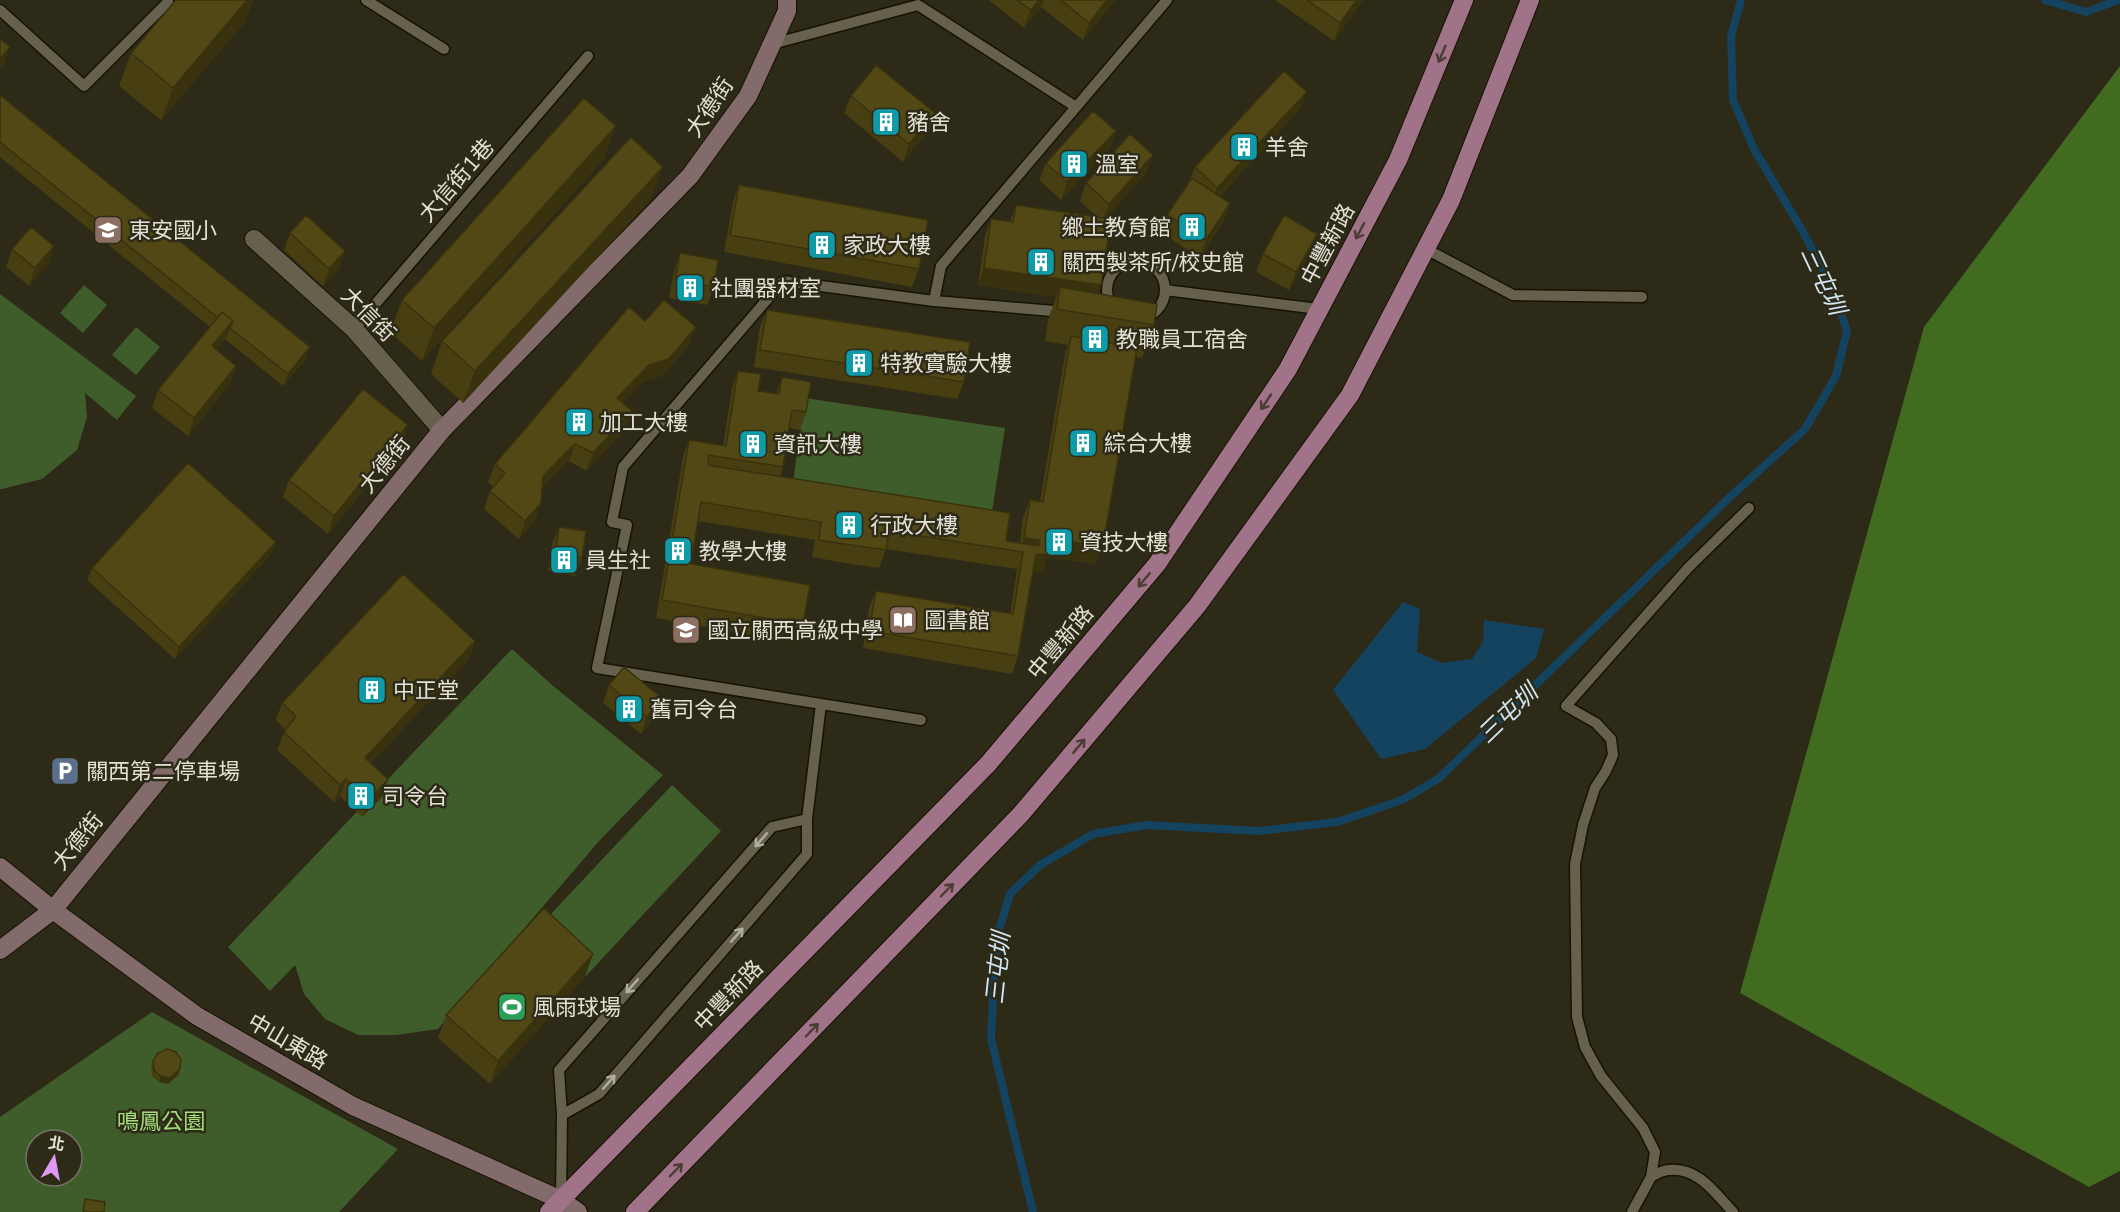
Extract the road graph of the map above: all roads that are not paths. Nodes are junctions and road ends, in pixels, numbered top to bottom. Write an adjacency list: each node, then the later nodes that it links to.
1 (366, 0): 9 (lane)
2 (787, 0): 8 (street, 大德街)
3 (1167, 0): 11 (lane)
4 (1464, 0): 17 (main road, 中豐新路, one-way to 17)
5 (1530, 0): 13 (main road)
6 (168, 2): 7 (lane)
7 (0, 10)
8 (771, 44): 11 (lane); 22 (street, 大德街)
9 (444, 49)
10 (588, 56): 21 (lane, 大信街1巷)
11 (1076, 107): 16 (lane)
12 (254, 239): 21 (street, 大信街)
13 (1426, 249): 15 (lane); 34 (main road, one-way to 13)
14 (1165, 290): 17 (lane); 20 (lane); 20 (lane)
15 (1642, 297)
16 (934, 301): 18 (lane); 24 (lane)
17 (1319, 309): 32 (main road, 中豐新路, one-way to 32)
18 (1072, 312)
19 (1104, 315): 20 (lane)
20 (1126, 317)
21 (354, 329): 22 (street, 大信街)
22 (442, 430): 28 (street, 大德街)
23 (1749, 508): 31 (lane)
24 (821, 704): 25 (lane); 26 (lane)
25 (921, 720)
26 (807, 819): 30 (lane, one-way to 26); 30 (lane, one-way to 30)
27 (0, 867): 28 (street, 中山東路)
28 (53, 910): 29 (street, 大德街); 32 (street, 中山東路)
29 (0, 950)
30 (562, 1115): 32 (lane)
31 (1651, 1176): 35 (lane); 36 (lane)
32 (555, 1206): 33 (street, 中山東路)
33 (578, 1212)
34 (635, 1212)
35 (1632, 1212)
36 (1733, 1212)

